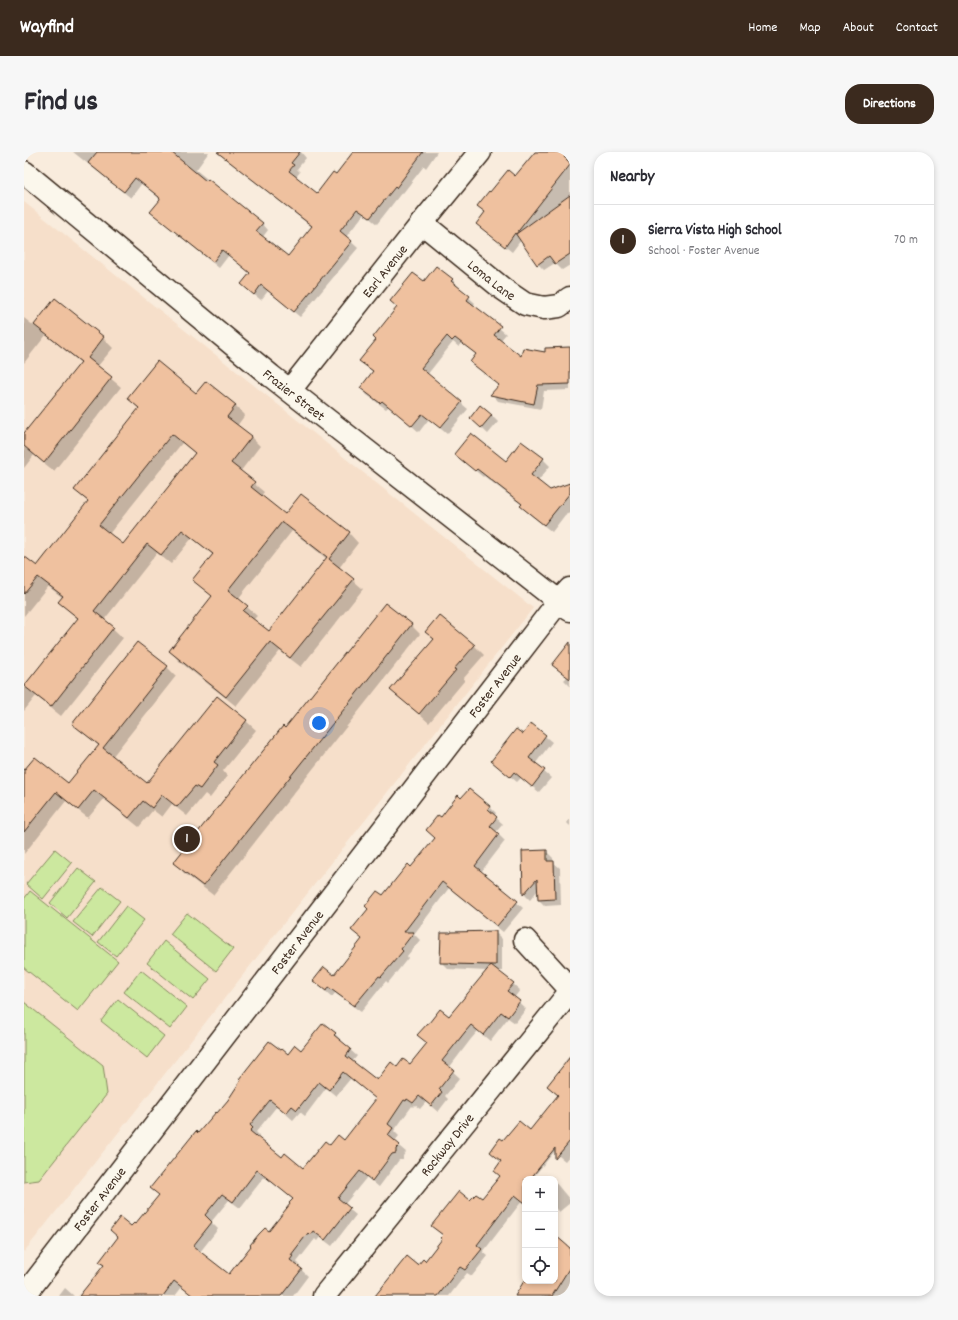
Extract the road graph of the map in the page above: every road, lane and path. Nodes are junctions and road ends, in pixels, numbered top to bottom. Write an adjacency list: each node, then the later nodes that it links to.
1 (480, 152): 3 (street, Earl Avenue)
2 (24, 172): 5 (street, Frazier Street)
3 (422, 223): 4 (street, Loma Lane); 5 (street, Earl Avenue)
4 (570, 298)
5 (290, 390): 6 (street, Frazier Street)
6 (566, 600): 9 (street, Foster Avenue)
7 (525, 940): 8 (street, Rockway Drive)
8 (570, 990): 10 (street, Rockway Drive)
9 (24, 1296)
10 (324, 1296)

